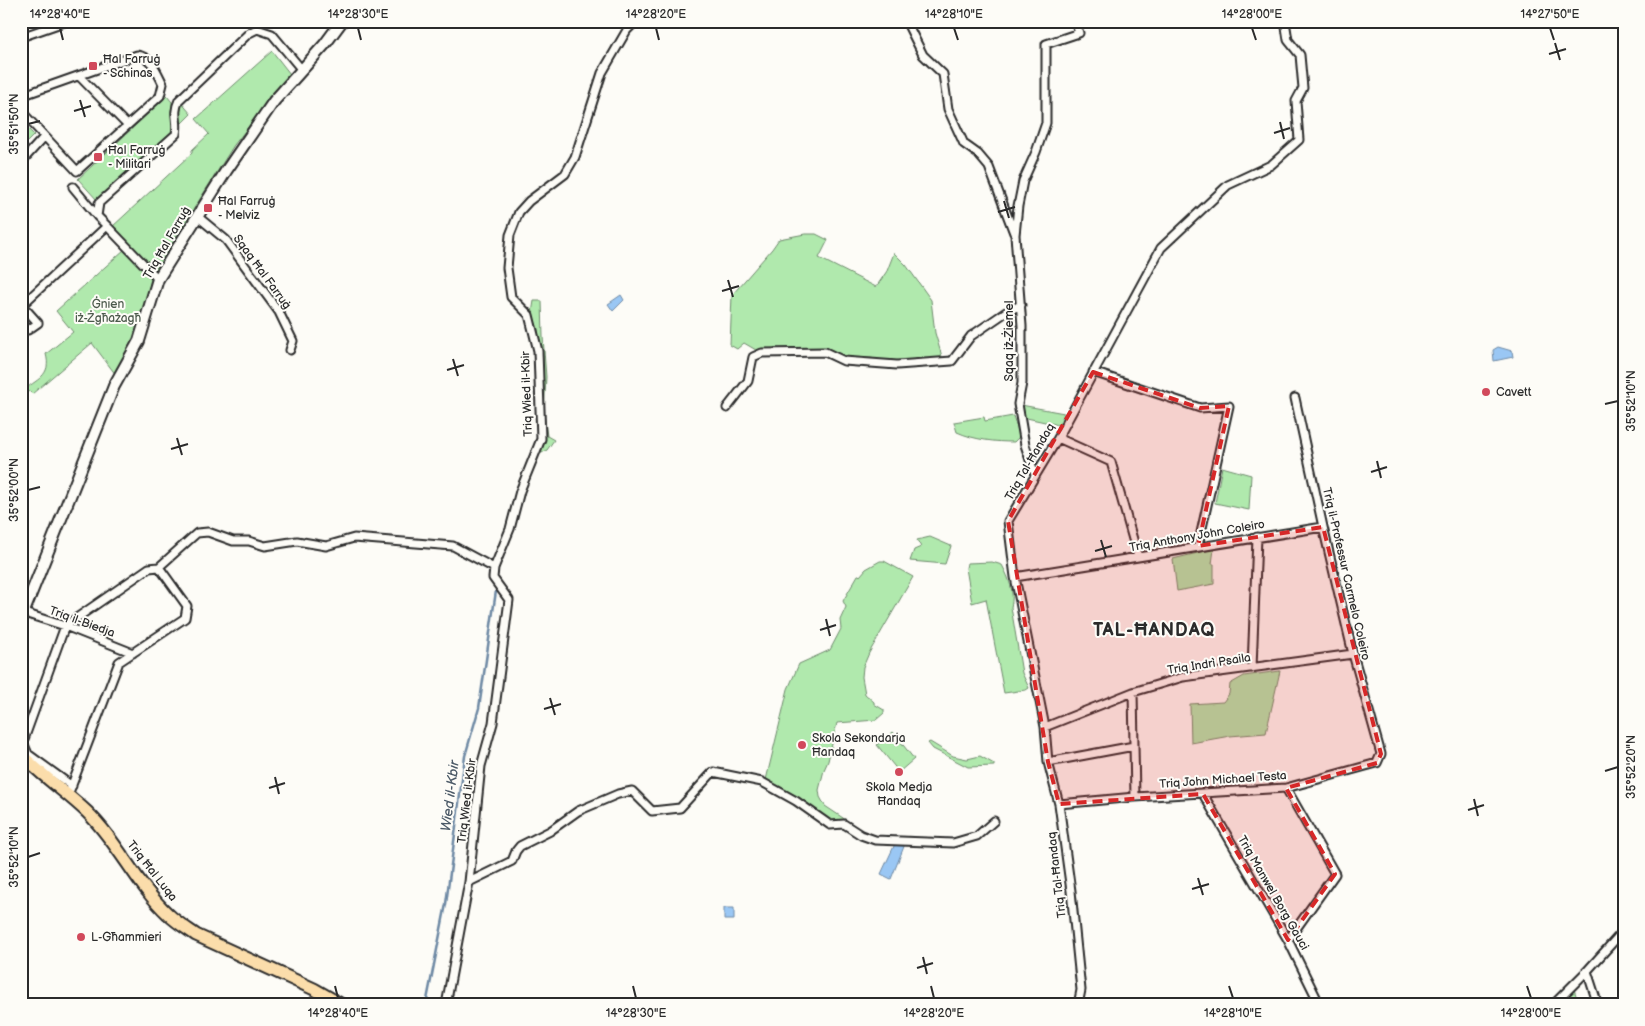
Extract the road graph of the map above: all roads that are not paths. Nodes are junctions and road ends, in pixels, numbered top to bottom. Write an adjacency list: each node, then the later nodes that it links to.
1 (67, 21): 7 (street)
2 (342, 21): 8 (main road, Triq Ħal Farruġ)
3 (636, 21): 36 (street, Triq Wied il-Kbir)
4 (906, 21): 20 (street)
5 (1075, 21): 20 (street)
6 (1285, 21): 26 (street, Triq Tal-Ħandaq)
7 (21, 37)
8 (302, 70): 17 (street); 18 (main road, Triq Ħal Farruġ)
9 (79, 76): 10 (street); 12 (street); 12 (street)
10 (21, 96)
11 (21, 111): 13 (street)
12 (128, 125): 13 (street)
13 (44, 137): 15 (street)
14 (21, 146): 15 (street)
15 (23, 162)
16 (73, 187): 17 (street)
17 (97, 216): 19 (street)
18 (197, 216): 21 (main road, Triq Ħal Farruġ); 25 (street, Sqaq Ħal Farruġ)
19 (107, 226): 21 (street); 22 (street)
20 (1016, 235): 23 (street, Sqaq iż-Żiemel)
21 (158, 279): 38 (main road, Triq Ħal Farruġ)
22 (22, 305): 24 (street)
23 (1021, 305): 28 (street); 30 (street, Sqaq iż-Żiemel)
24 (21, 329)
25 (290, 350)
26 (1093, 372): 29 (street, Triq Tal-Ħandaq); 33 (street)
27 (1295, 398): 31 (street, Triq il-Professur Carmelo Coleiro)
28 (727, 408)
29 (1058, 438): 30 (street, Triq Tal-Ħandaq); 34 (street)
30 (1035, 475): 37 (street, Triq Tal-Ħandaq)
31 (1322, 527): 32 (street, Triq Anthony John Coleiro); 41 (street, Triq il-Professur Carmelo Coleiro)
32 (1257, 537): 33 (street, Triq Anthony John Coleiro); 42 (street)
33 (1198, 546): 34 (street, Triq Anthony John Coleiro)
34 (1138, 557): 37 (street, Triq Anthony John Coleiro)
35 (159, 567): 36 (street); 39 (street); 40 (street)
36 (494, 568): 57 (street, Triq Wied il-Kbir)
37 (1015, 577): 44 (street, Triq Tal-Ħandaq)
38 (22, 616): 39 (street, Triq il-Biedja)
39 (65, 626): 40 (street, Triq il-Biedja); 46 (street)
40 (133, 653): 52 (street)
41 (1353, 654): 42 (street, Triq Indrì Psaila); 47 (street, Triq il-Professur Carmelo Coleiro)
42 (1252, 668): 43 (street, Triq Indrì Psaila)
43 (1134, 692): 44 (street, Triq Indrì Psaila); 45 (street)
44 (1045, 727): 49 (street, Triq Tal-Ħandaq)
45 (1134, 746): 49 (street); 54 (street)
46 (22, 748): 50 (highway, Triq Ħal Luqa); 52 (street)
47 (1381, 754): 51 (street, Triq John Michael Testa)
48 (21, 762): 50 (highway, Triq Ħal Luqa)
49 (1048, 762): 55 (street, Triq Tal-Ħandaq)
50 (37, 771): 52 (highway, Triq Ħal Luqa)
51 (1286, 788): 53 (street, Triq John Michael Testa); 59 (street)
52 (69, 791): 61 (highway, Triq Ħal Luqa)
53 (1203, 794): 54 (street, Triq John Michael Testa); 59 (street, Triq Manwel Borg Gauci)
54 (1134, 798): 55 (street, Triq John Michael Testa)
55 (1059, 804): 63 (street, Triq Tal-Ħandaq)
56 (994, 821): 57 (street)
57 (469, 882): 62 (street, Triq Wied il-Kbir)
58 (1624, 930): 60 (street)
59 (1288, 940): 64 (street, Triq Manwel Borg Gauci)
60 (1587, 970): 65 (street); 66 (street)
61 (342, 1005)
62 (446, 1005)
63 (1078, 1005)
64 (1320, 1005)
65 (1553, 1005)
66 (1598, 1005)

